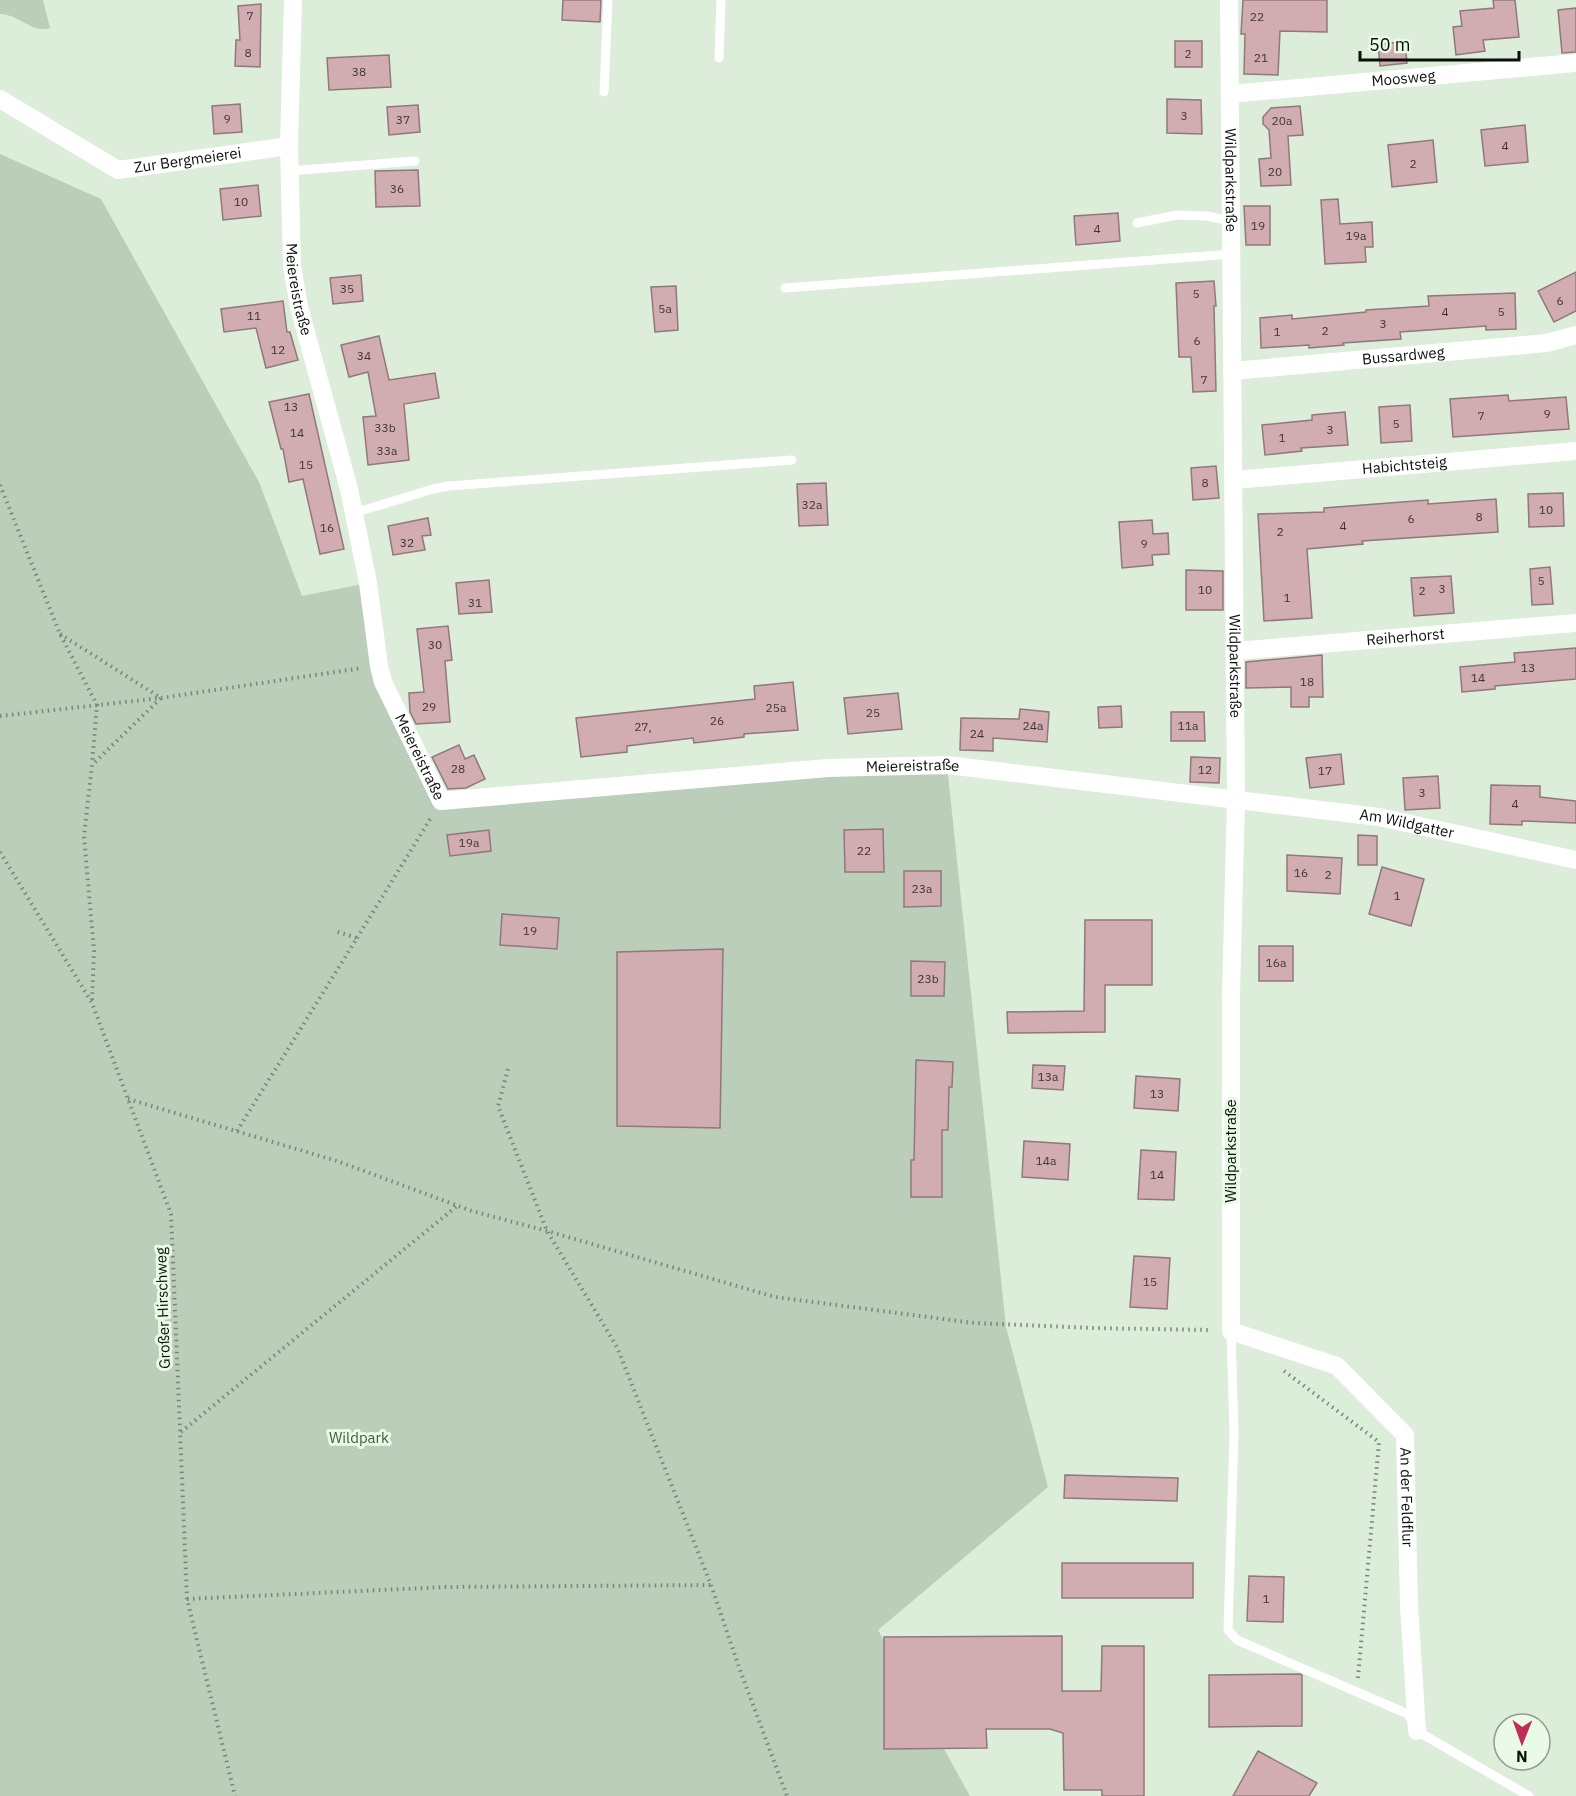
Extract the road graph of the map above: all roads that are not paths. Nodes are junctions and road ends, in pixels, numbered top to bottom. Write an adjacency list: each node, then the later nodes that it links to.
1 (293, 0): 10 (street, Meiereistraße)
2 (608, 0): 7 (lane)
3 (722, 0): 5 (lane)
4 (1229, 0): 8 (street, Wildparkstraße)
5 (719, 58)
6 (1576, 63): 8 (street, Moosweg)
7 (604, 92)
8 (1230, 94): 13 (street, Wildparkstraße)
9 (0, 99): 10 (street, Zur Bergmeierei)
10 (289, 146): 12 (street, Meiereistraße)
11 (415, 161): 12 (lane)
12 (290, 171): 22 (street, Meiereistraße)
13 (1231, 221): 14 (lane); 15 (street, Wildparkstraße)
14 (1137, 222)
15 (1232, 254): 16 (lane); 18 (street, Wildparkstraße)
16 (785, 288)
17 (1576, 335): 18 (street, Bussardweg)
18 (1232, 371): 21 (street, Wildparkstraße)
19 (1576, 451): 21 (street, Habichtsteig)
20 (792, 460): 22 (lane)
21 (1234, 480): 24 (street, Wildparkstraße)
22 (354, 513): 25 (street, Meiereistraße)
23 (1576, 623): 24 (street, Reiherhorst)
24 (1235, 651): 25 (street, Wildparkstraße)
25 (1236, 799): 26 (street, Am Wildgatter); 27 (street, Wildparkstraße)
26 (1576, 861)
27 (1231, 1330): 28 (street, An der Feldflur); 28 (lane)
28 (1417, 1731): 29 (lane)
29 (1529, 1796)

